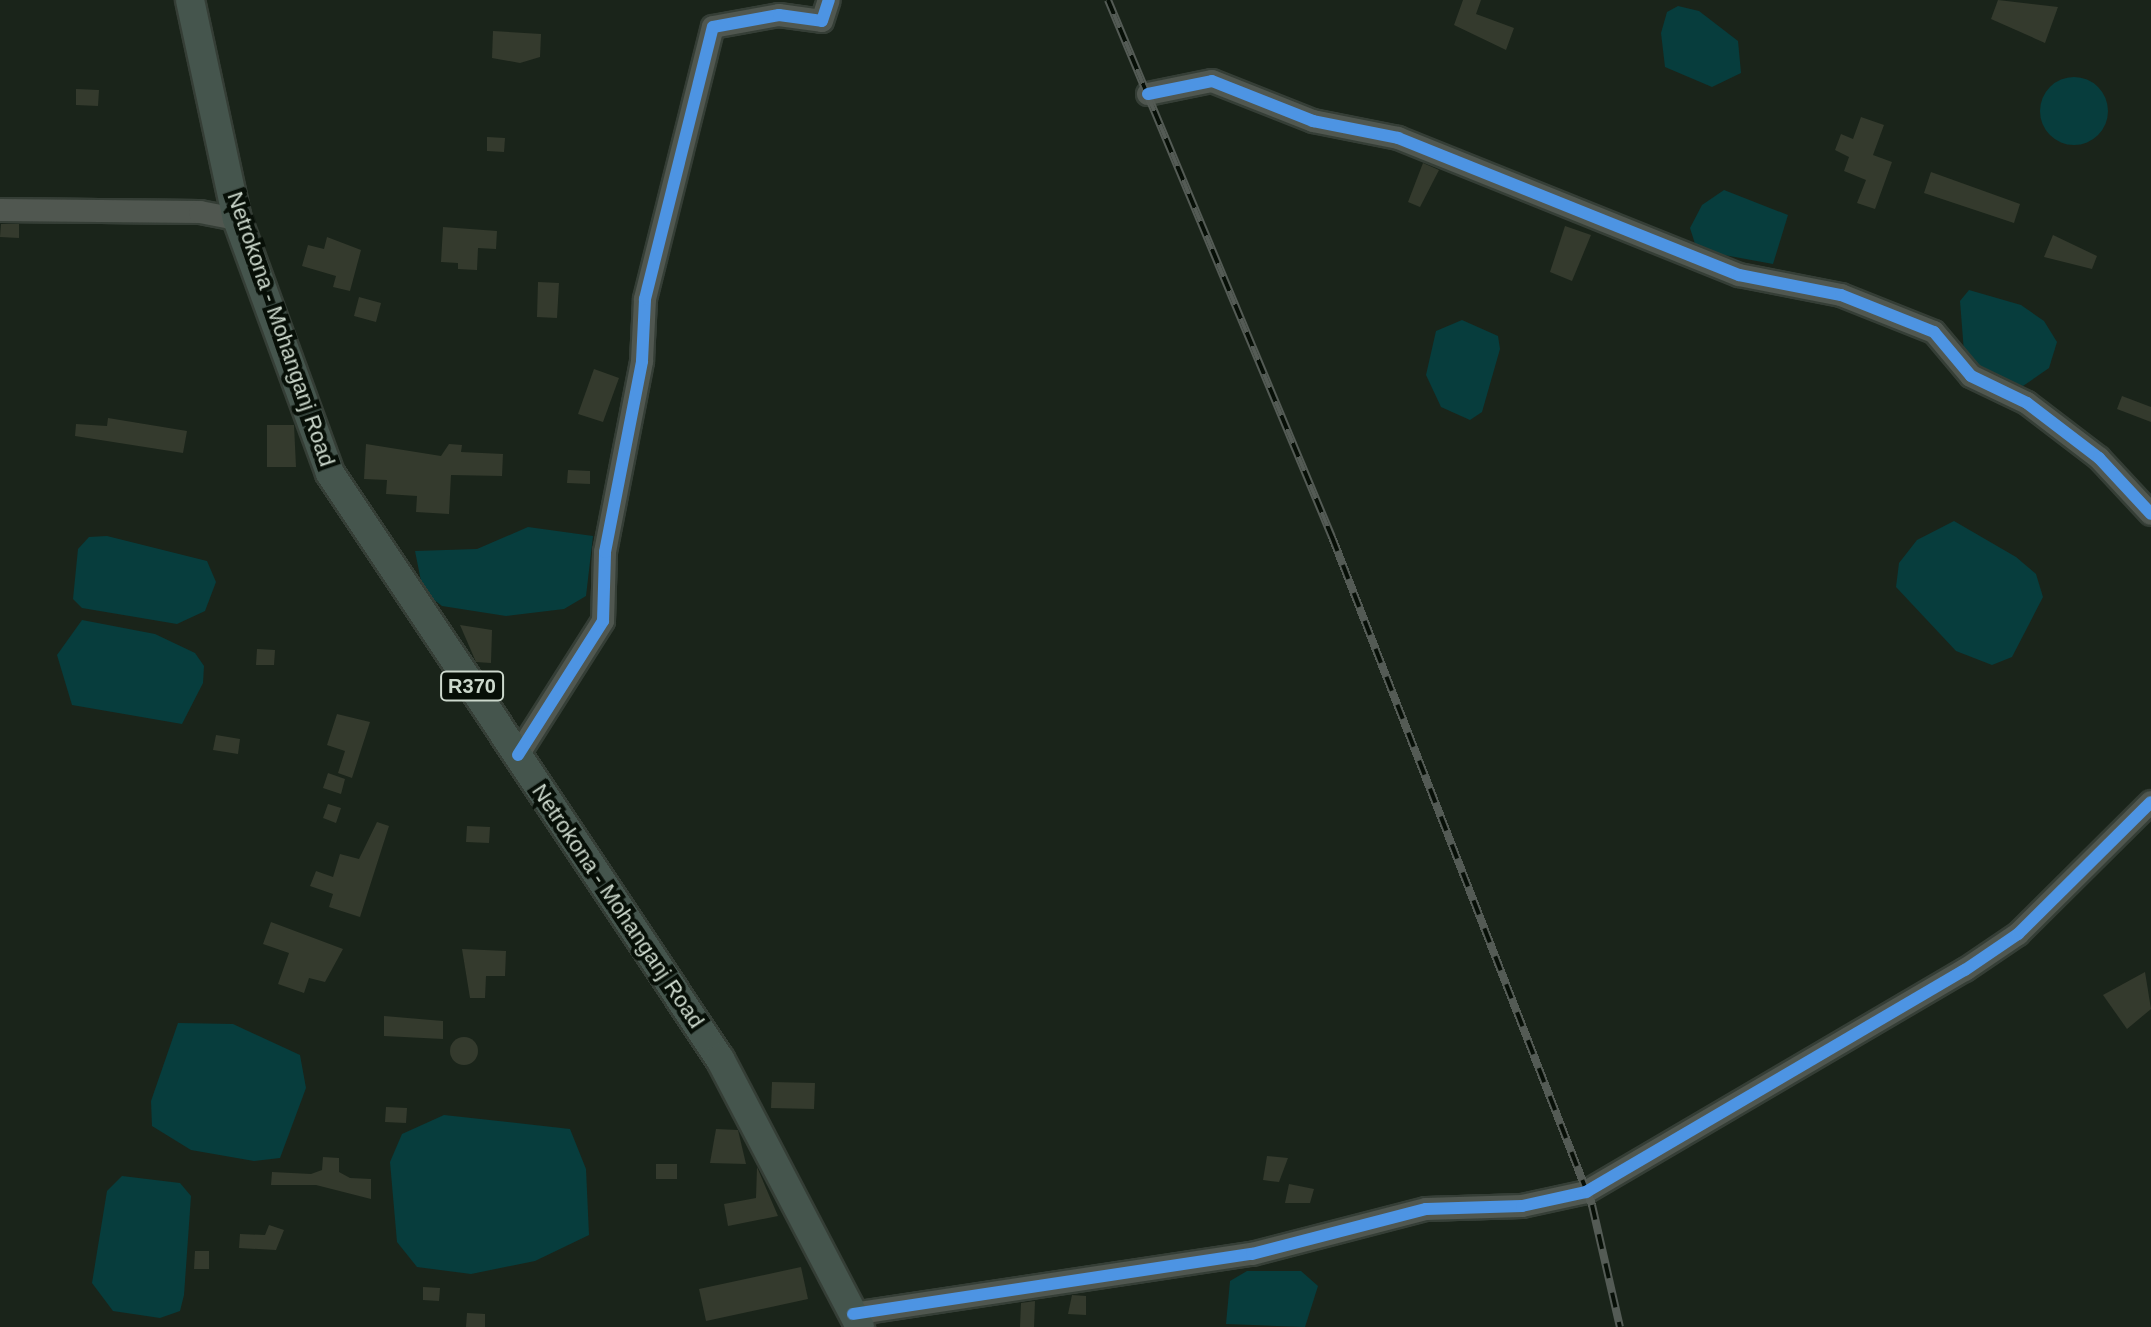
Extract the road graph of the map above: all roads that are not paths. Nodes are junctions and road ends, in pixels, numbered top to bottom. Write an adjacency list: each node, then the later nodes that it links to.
1 (190, 0): 5 (main road, Netrokona - Mohanganj Road / R370)
2 (829, 0): 7 (street)
3 (1148, 94): 6 (street)
4 (0, 210): 5 (street)
5 (237, 219): 7 (main road, Netrokona - Mohanganj Road / R370)
6 (2151, 514)
7 (518, 755): 9 (main road, Netrokona - Mohanganj Road / R370)
8 (2151, 802): 9 (street)
9 (857, 1321)

